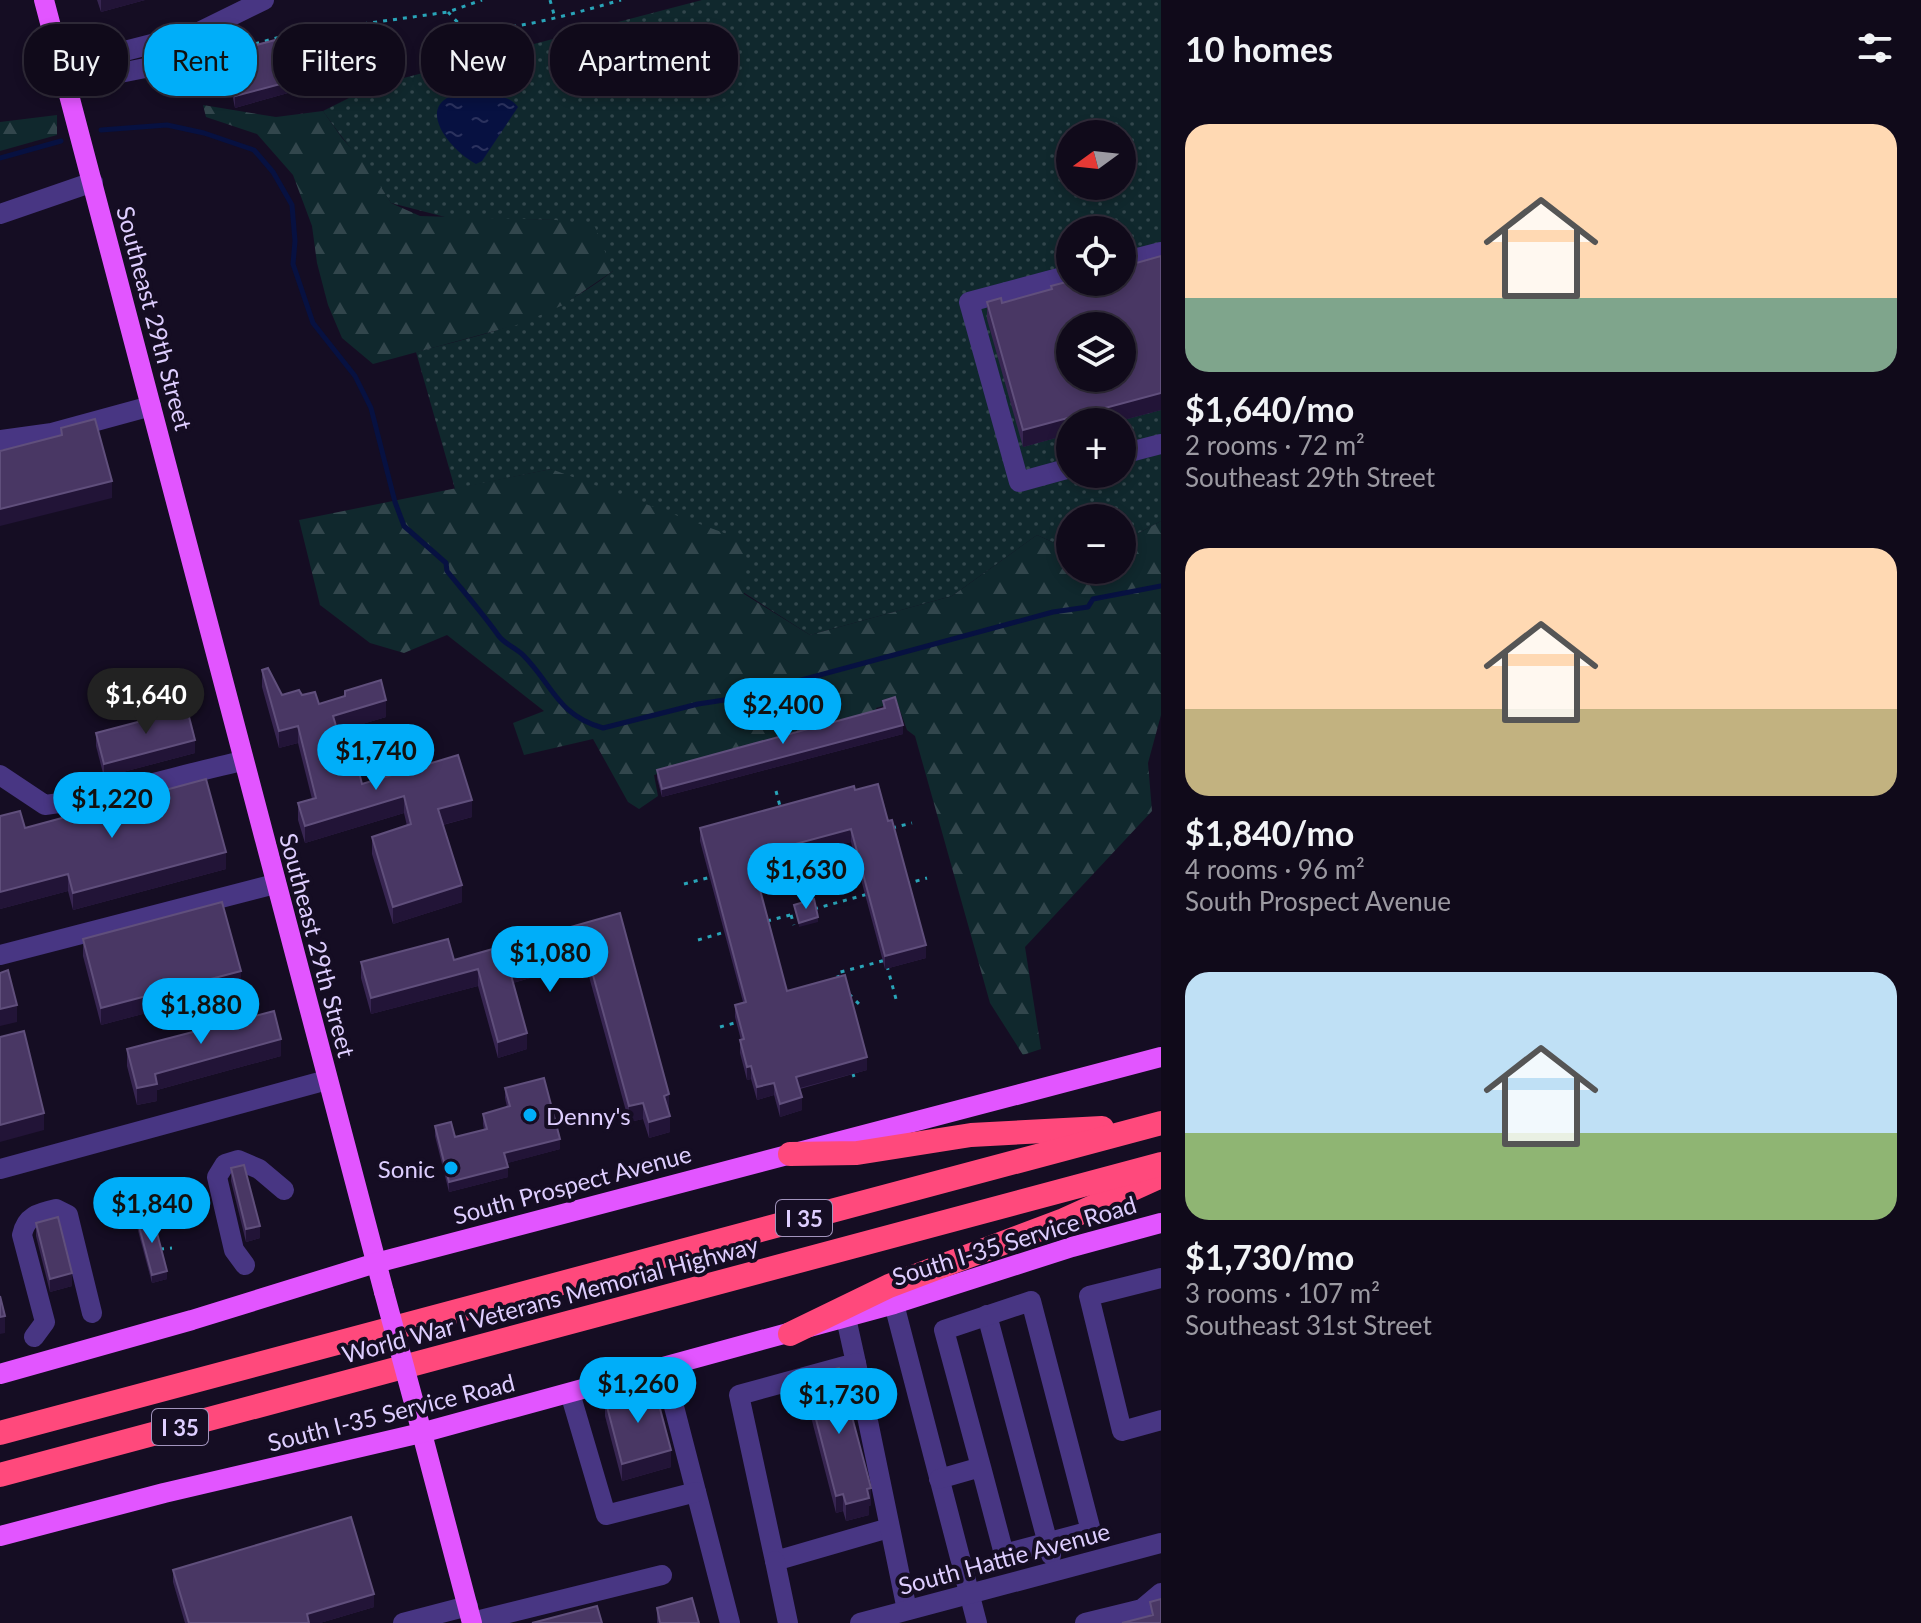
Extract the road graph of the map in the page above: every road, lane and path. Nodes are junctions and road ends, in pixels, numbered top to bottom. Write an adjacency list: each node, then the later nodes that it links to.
1 (44, 0): 8 (main road, Southeast 29th Street)
2 (264, 0): 10 (street)
3 (482, 0): 6 (path)
4 (550, 0): 7 (path)
5 (621, 0): 7 (path)
6 (448, 12): 7 (path); 9 (path)
7 (555, 18)
8 (51, 24)
9 (257, 43)
10 (128, 56)
11 (70, 96): 12 (main road, Southeast 29th Street)
12 (93, 182): 13 (street); 17 (main road, Southeast 29th Street)
13 (0, 214)
14 (1161, 252): 15 (street)
15 (1136, 258)
16 (1056, 279): 21 (street)
17 (151, 406): 18 (street); 22 (main road, Southeast 29th Street)
18 (0, 440)
19 (1161, 444): 20 (street)
20 (1136, 450)
21 (1056, 472)
22 (243, 761): 23 (street); 31 (main road, Southeast 29th Street)
23 (0, 775)
24 (776, 791): 25 (path)
25 (783, 818)
26 (912, 823): 27 (path)
27 (887, 830)
28 (793, 855): 35 (path)
29 (722, 874): 32 (path)
30 (927, 878): 33 (path)
31 (275, 884): 41 (street); 49 (main road, Southeast 29th Street)
32 (684, 884)
33 (906, 884)
34 (868, 894): 35 (path)
35 (808, 910): 36 (path)
36 (791, 915): 37 (path); 38 (path)
37 (762, 922)
38 (794, 925)
39 (737, 929): 40 (path)
40 (698, 940)
41 (0, 955)
42 (840, 984): 44 (path)
43 (843, 994): 45 (path)
44 (896, 999)
45 (863, 1008)
46 (751, 1018): 47 (path)
47 (720, 1027)
48 (1161, 1057): 51 (main road, South Prospect Avenue)
49 (327, 1080): 53 (street); 59 (main road, Southeast 29th Street)
50 (1157, 1124): 51 (highway); 73 (highway, World War I Veterans Memorial Highway / I 35)
51 (790, 1154): 59 (main road, South Prospect Avenue)
52 (1161, 1164): 76 (highway, World War I Veterans Memorial Highway / I 35)
53 (0, 1169)
54 (1161, 1176): 66 (highway)
55 (284, 1190): 60 (street)
56 (1161, 1223): 62 (main road, South I-35 Service Road)
57 (172, 1248): 58 (path)
58 (159, 1249)
59 (376, 1263): 70 (main road, South Prospect Avenue); 74 (main road, Southeast 29th Street, bridge)
60 (245, 1265)
61 (1161, 1278): 72 (street)
62 (894, 1304): 65 (main road, South I-35 Service Road); 77 (street)
63 (92, 1313): 67 (street)
64 (987, 1315): 75 (street); 81 (street); 81 (street)
65 (846, 1318): 66 (main road, South I-35 Service Road); 68 (street)
66 (790, 1334): 69 (main road, South I-35 Service Road)
67 (34, 1337)
68 (856, 1363): 79 (street); 83 (street)
69 (664, 1368): 71 (main road, South I-35 Service Road); 78 (street)
70 (0, 1374)
71 (570, 1393): 74 (main road, South I-35 Service Road); 78 (street)
72 (1161, 1420)
73 (0, 1433)
74 (421, 1433): 80 (main road, South I-35 Service Road); 89 (main road, Southeast 29th Street)
75 (981, 1467): 77 (street); 81 (street)
76 (0, 1475)
77 (939, 1479): 86 (street)
78 (696, 1492): 91 (street)
79 (889, 1528): 83 (street); 88 (street)
80 (0, 1536)
81 (1048, 1543): 84 (street)
82 (1161, 1543): 84 (street, South Hattie Avenue)
83 (775, 1561): 92 (street)
84 (1055, 1571): 86 (street, South Hattie Avenue)
85 (662, 1575): 89 (street)
86 (969, 1593): 88 (street, South Hattie Avenue); 94 (street)
87 (1161, 1593): 95 (street)
88 (907, 1610): 93 (street, South Hattie Avenue)
89 (471, 1617): 90 (street)
90 (415, 1621)
91 (730, 1623)
92 (788, 1623)
93 (860, 1623)
94 (977, 1623)
95 (1085, 1623)

